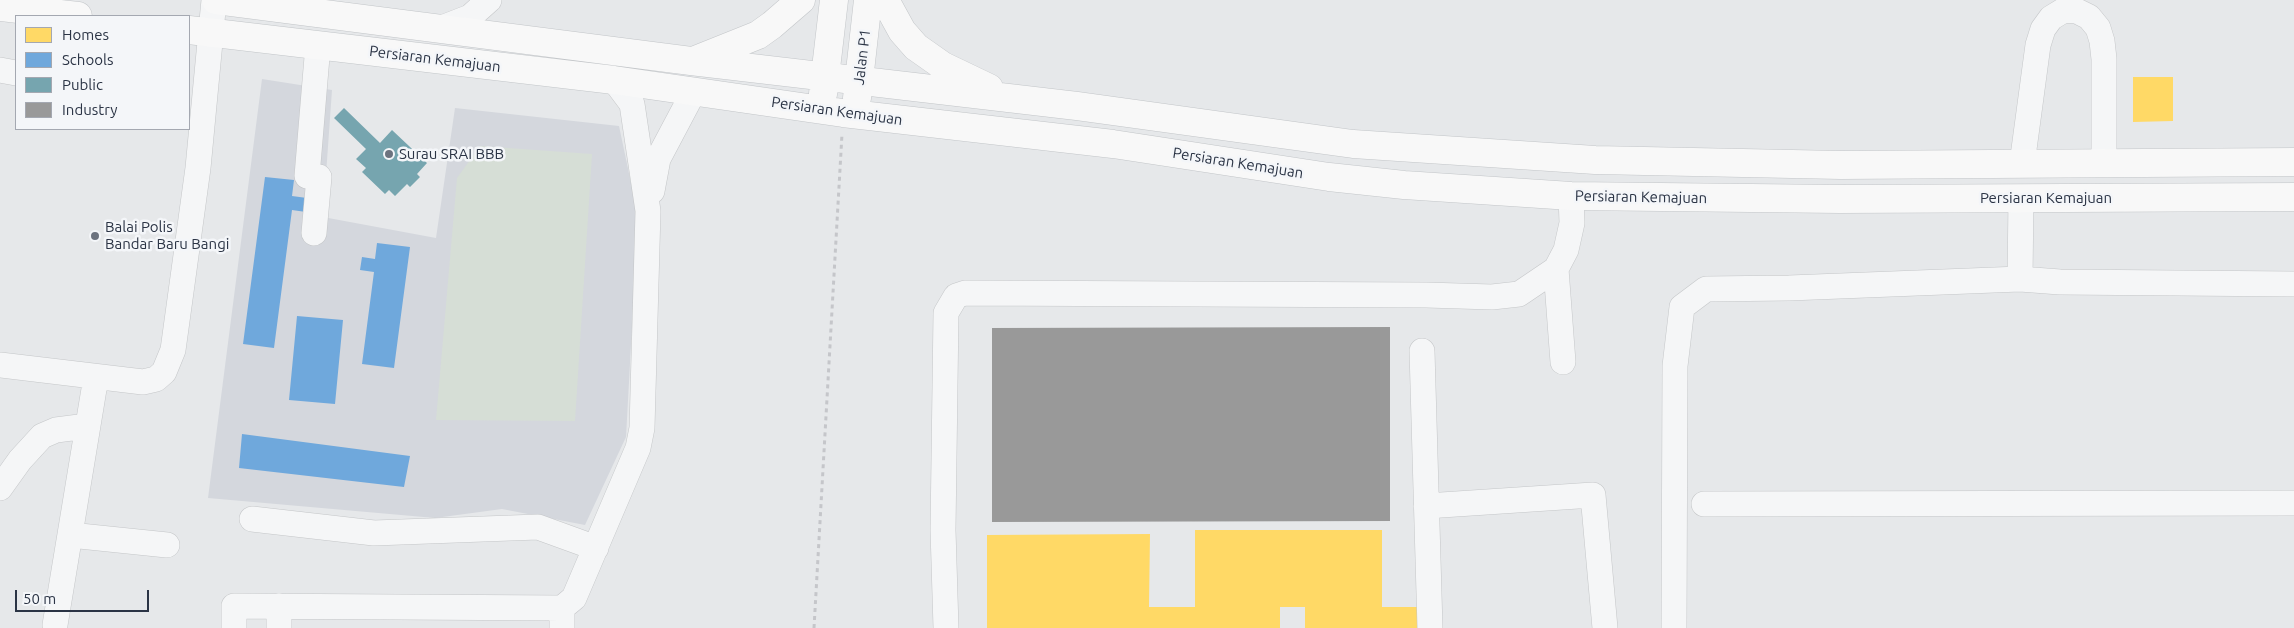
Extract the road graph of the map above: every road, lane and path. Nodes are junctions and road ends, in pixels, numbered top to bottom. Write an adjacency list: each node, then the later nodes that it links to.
1 (215, 0): 9 (main road, Persiaran Kemajuan); 10 (street)
2 (489, 0): 9 (street)
3 (801, 0): 12 (main road)
4 (834, 0): 15 (main road)
5 (868, 0): 17 (main road, Jalan P1)
6 (885, 0): 20 (main road)
7 (0, 7): 8 (main road)
8 (69, 15)
9 (439, 29): 12 (main road, Persiaran Kemajuan)
10 (201, 31): 11 (main road, Persiaran Kemajuan); 19 (street)
11 (318, 45): 16 (main road, Persiaran Kemajuan); 29 (street)
12 (691, 61): 15 (main road, Persiaran Kemajuan)
13 (0, 70): 14 (street)
14 (15, 73)
15 (826, 76): 17 (main road, Persiaran Kemajuan); 21 (main road)
16 (614, 80): 18 (main road, Persiaran Kemajuan); 28 (street)
17 (859, 80): 20 (main road, Persiaran Kemajuan); 21 (main road, Jalan P1)
18 (694, 91): 21 (main road, Persiaran Kemajuan); 28 (street)
19 (197, 96): 36 (street)
20 (1011, 98): 24 (main road, Persiaran Kemajuan)
21 (840, 112): 25 (main road, Persiaran Kemajuan); 53 (path)
22 (2294, 162): 23 (main road, Persiaran Kemajuan)
23 (2104, 163): 24 (main road, Persiaran Kemajuan); 24 (street)
24 (2022, 164)
25 (1571, 196): 27 (main road, Persiaran Kemajuan); 30 (street)
26 (2294, 197): 27 (main road, Persiaran Kemajuan)
27 (2021, 198): 31 (street)
28 (648, 211): 45 (street)
29 (314, 233)
30 (1556, 269): 34 (street); 54 (street)
31 (2020, 279): 32 (street); 57 (street)
32 (2294, 284)
33 (1422, 351): 41 (street)
34 (1563, 362)
35 (0, 365): 36 (street)
36 (96, 377): 37 (street)
37 (87, 426): 38 (street); 43 (street)
38 (0, 488)
39 (2294, 503): 40 (street)
40 (1704, 504)
41 (1426, 506): 55 (street); 56 (street)
42 (252, 519): 45 (street)
43 (70, 535): 44 (street); 52 (street)
44 (167, 545)
45 (596, 548): 51 (street)
46 (234, 617): 47 (street)
47 (279, 617): 48 (street)
48 (328, 617): 49 (street)
49 (373, 617): 50 (street)
50 (477, 618): 51 (street)
51 (562, 618)
52 (55, 625)
53 (814, 628)
54 (946, 628)
55 (1430, 628)
56 (1605, 628)
57 (1674, 628)

